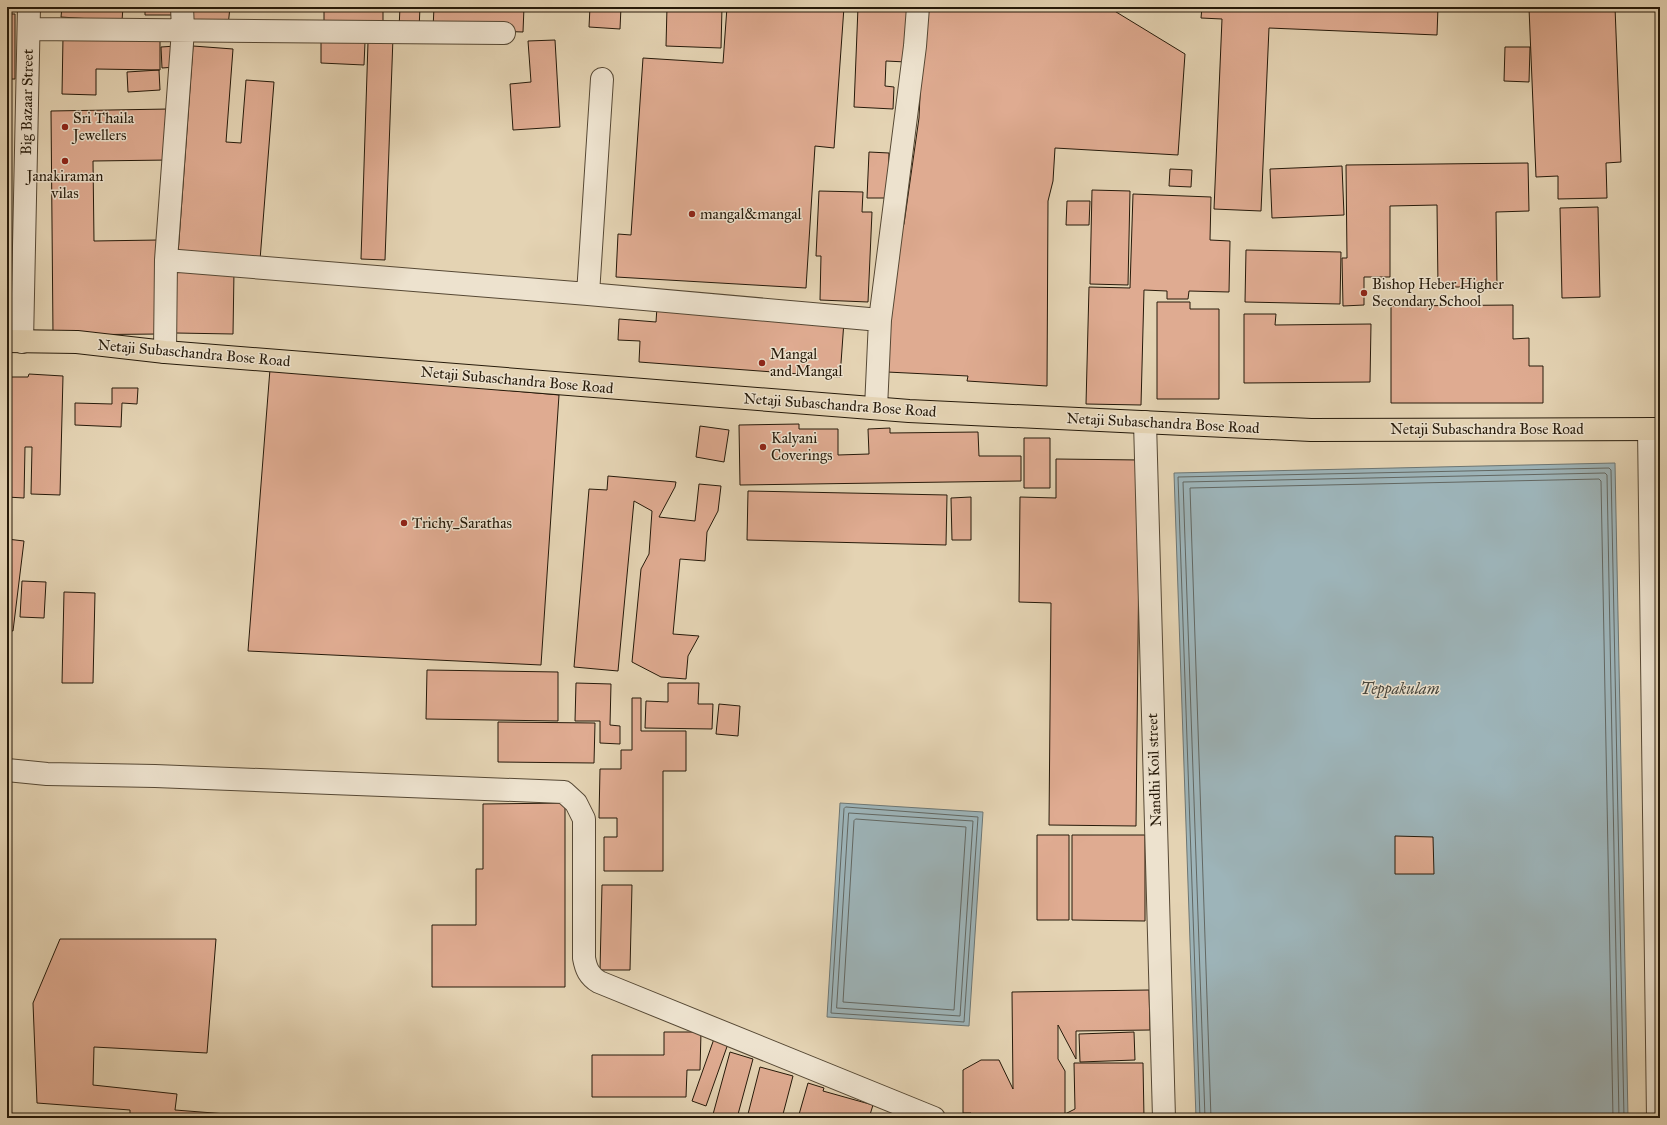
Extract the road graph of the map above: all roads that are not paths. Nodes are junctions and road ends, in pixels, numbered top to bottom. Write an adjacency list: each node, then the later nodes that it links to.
1 (29, 7): 4 (street, Big Bazaar Street)
2 (182, 7): 5 (street)
3 (918, 7): 10 (street)
4 (29, 30): 5 (street); 11 (street, Big Bazaar Street)
5 (184, 30): 6 (street); 8 (street)
6 (504, 33)
7 (602, 79): 9 (street)
8 (166, 260): 9 (street); 12 (street)
9 (588, 294): 10 (street)
10 (880, 320): 13 (street)
11 (14, 342): 12 (main road, Netaji Subaschandra Bose Road)
12 (165, 352): 13 (main road, Netaji Subaschandra Bose Road)
13 (876, 408): 14 (main road, Netaji Subaschandra Bose Road)
14 (1145, 422): 15 (main road, Netaji Subaschandra Bose Road); 19 (street, Nandhi Koil street)
15 (1654, 429): 16 (street)
16 (1655, 618): 20 (street)
17 (7, 770): 18 (street)
18 (934, 1118)
19 (1164, 1118)
20 (1658, 1118)

